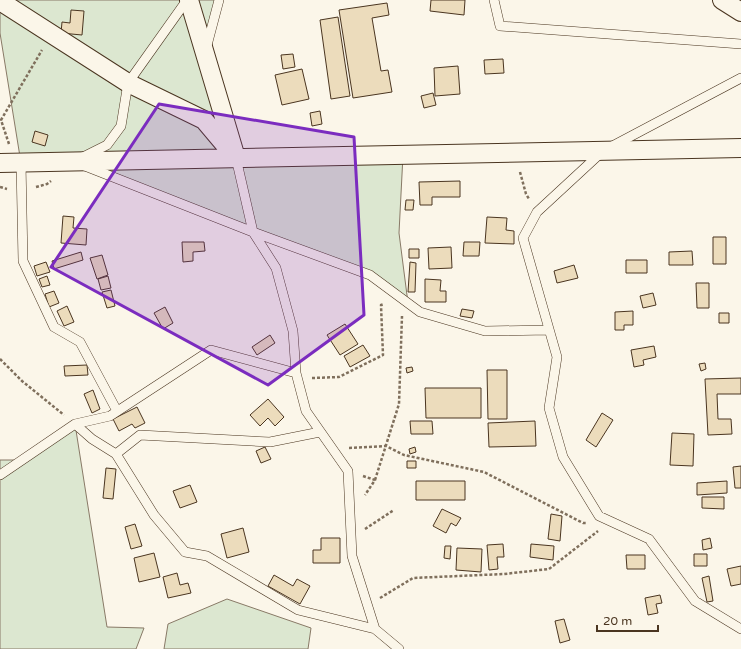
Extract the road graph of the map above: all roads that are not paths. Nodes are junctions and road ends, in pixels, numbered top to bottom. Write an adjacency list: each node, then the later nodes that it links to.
1 (188, 0): 8 (street); 10 (lane)
2 (219, 0): 8 (lane)
3 (494, 0): 7 (lane)
4 (722, 0): 6 (street)
5 (0, 1): 10 (street)
6 (741, 12)
7 (741, 44)
8 (205, 54): 13 (street)
9 (741, 78): 12 (lane)
10 (128, 83): 13 (street); 14 (lane)
11 (741, 148): 12 (street)
12 (603, 151): 13 (street); 18 (lane)
13 (236, 158): 14 (street); 17 (lane)
14 (74, 162): 16 (street); 17 (lane)
15 (1, 163): 16 (street)
16 (21, 163): 20 (lane)
17 (253, 232): 18 (lane); 19 (lane)
18 (549, 330): 26 (lane)
19 (297, 376): 20 (lane); 22 (lane)
20 (118, 411): 21 (lane)
21 (75, 424): 23 (lane); 24 (lane)
22 (320, 432): 23 (lane); 25 (lane)
23 (116, 454): 25 (lane)
24 (0, 475)
25 (375, 629): 27 (lane)
26 (741, 629)
27 (399, 649)

